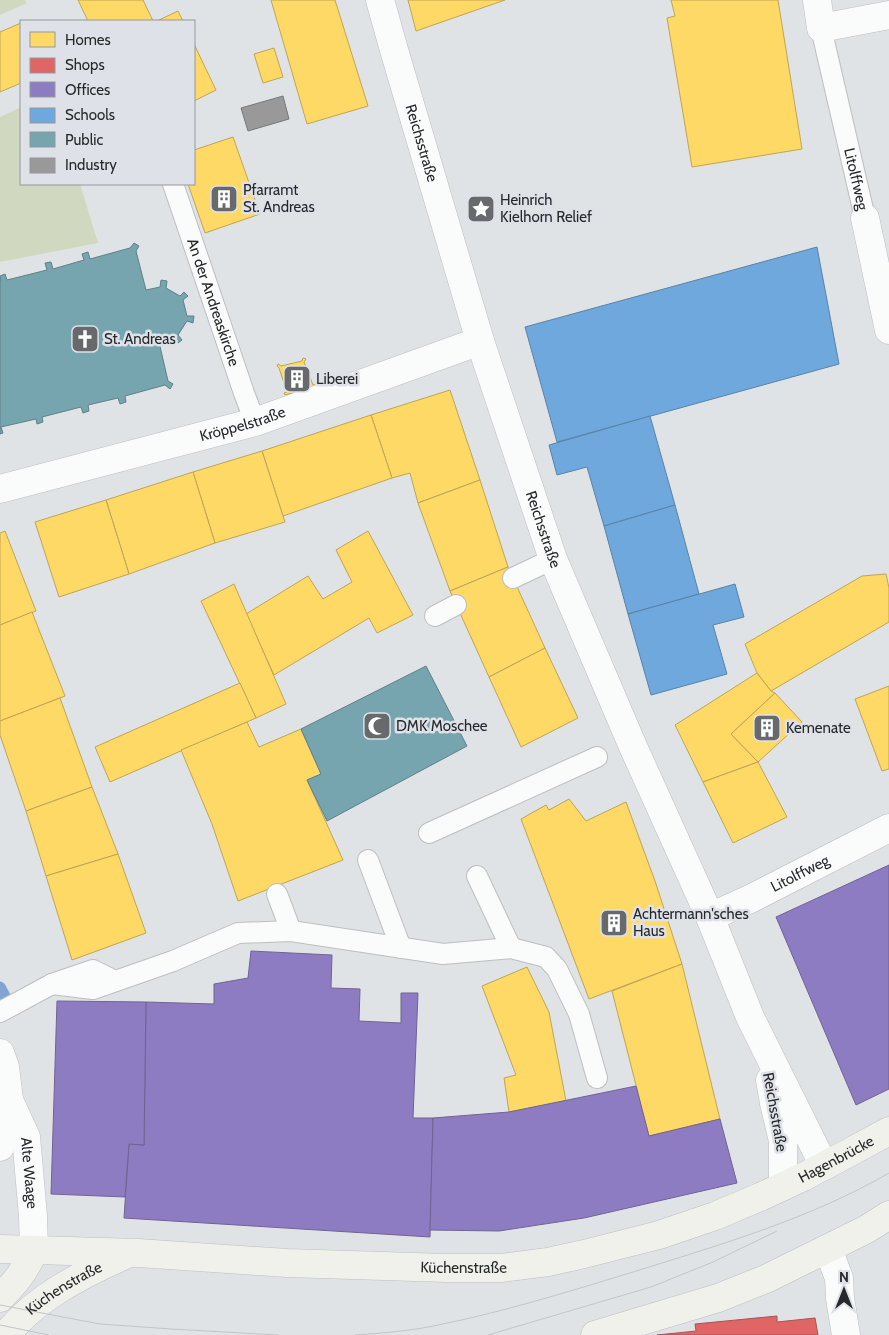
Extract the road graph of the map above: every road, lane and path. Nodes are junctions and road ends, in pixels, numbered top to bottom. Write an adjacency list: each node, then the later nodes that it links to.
1 (380, 0): 8 (street, Reichsstraße)
2 (817, 0): 4 (street)
3 (889, 14): 4 (street)
4 (821, 28): 6 (lane, Litolffweg)
5 (172, 185): 9 (lane, An der Andreaskirche)
6 (866, 218): 7 (street, Litolffweg)
7 (889, 330)
8 (480, 341): 9 (street, Kröppelstraße); 11 (street, Reichsstraße)
9 (255, 422): 10 (street, Kröppelstraße)
10 (0, 489)
11 (553, 559): 12 (lane); 21 (street, Reichsstraße)
12 (513, 578)
13 (456, 605): 14 (lane)
14 (435, 616)
15 (596, 757): 17 (lane)
16 (889, 828): 21 (street, Litolffweg)
17 (429, 833)
18 (368, 860): 23 (lane)
19 (476, 876): 24 (lane)
20 (277, 894): 22 (lane)
21 (710, 917): 26 (street, Reichsstraße)
22 (291, 931): 23 (lane); 25 (lane)
23 (401, 948): 24 (lane)
24 (511, 948): 28 (lane)
25 (0, 1012)
26 (759, 1038): 32 (street, Reichsstraße); 33 (street, Reichsstraße)
27 (0, 1053): 29 (street, Alte Waage)
28 (596, 1078)
29 (9, 1100): 31 (street, Alte Waage); 37 (street, Alte Waage)
30 (889, 1131): 32 (main road, Hagenbrücke)
31 (0, 1146)
32 (824, 1166): 33 (main road, Hagenbrücke)
33 (782, 1186): 38 (main road, Küchenstraße)
34 (889, 1215): 36 (main road)
35 (0, 1248): 37 (main road, Küchenstraße)
36 (828, 1249): 41 (main road); 42 (street)
37 (34, 1250): 38 (main road, Küchenstraße); 39 (main road)
38 (131, 1253): 40 (main road, Küchenstraße)
39 (0, 1300): 40 (main road)
40 (17, 1330)
41 (595, 1335)
42 (846, 1335)

